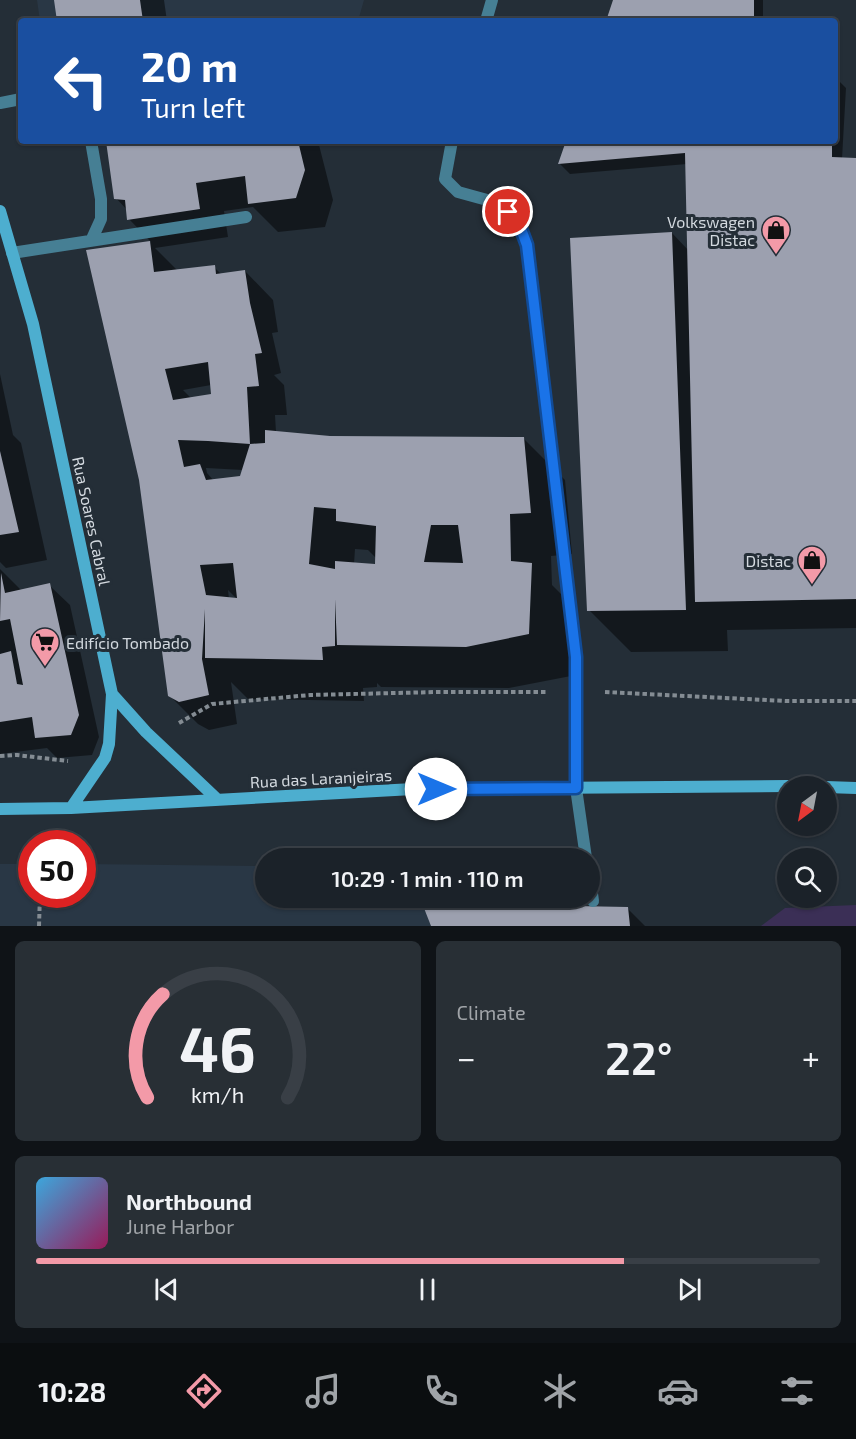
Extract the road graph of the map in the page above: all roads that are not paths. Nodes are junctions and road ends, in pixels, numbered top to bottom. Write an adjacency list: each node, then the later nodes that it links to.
1 (492, 0): 2 (street)
2 (487, 18)
3 (18, 100): 4 (street)
4 (0, 103)
5 (92, 144): 9 (street)
6 (451, 144): 14 (street)
7 (0, 211): 10 (main road, Rua Soares Cabral)
8 (246, 217): 9 (street)
9 (91, 241): 10 (street)
10 (12, 254): 11 (main road, Rua Soares Cabral)
11 (112, 694): 16 (main road, Rua Soares Cabral); 17 (main road)
12 (777, 786): 14 (main road, Rua das Laranjeiras)
13 (837, 787): 15 (main road)
14 (576, 788): 16 (main road, Rua das Laranjeiras); 19 (street)
15 (856, 788)
16 (218, 800): 17 (main road, Rua das Laranjeiras)
17 (71, 808): 18 (main road, Rua das Laranjeiras)
18 (0, 809)
19 (585, 848)

